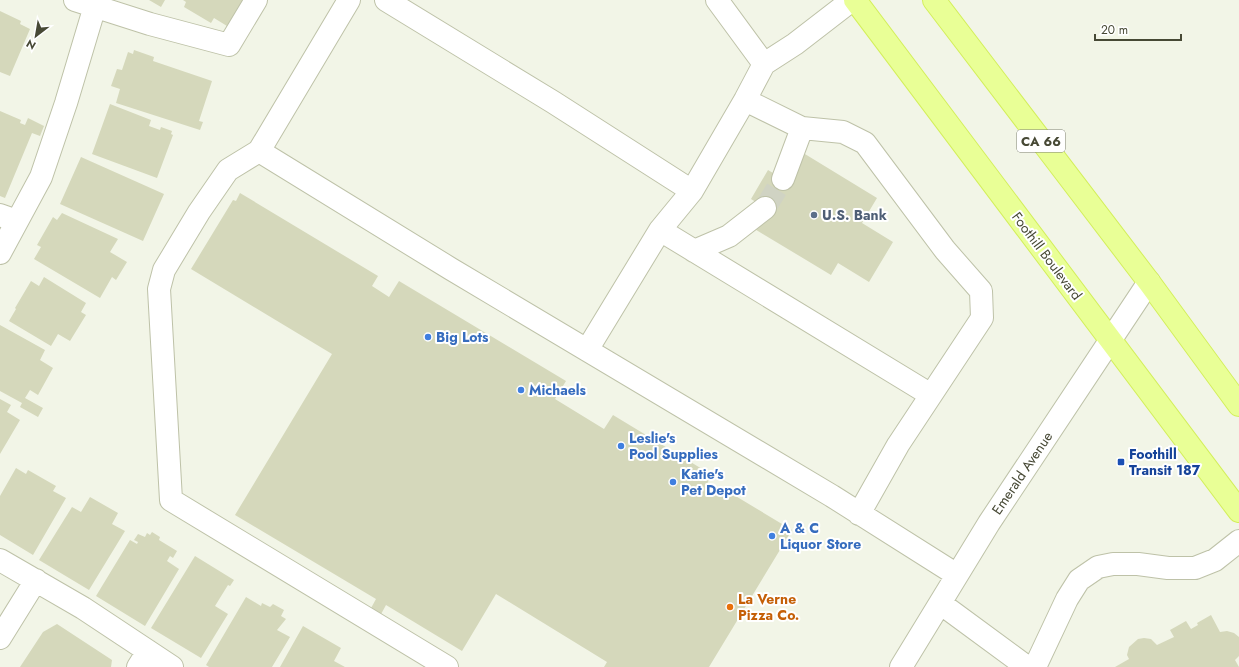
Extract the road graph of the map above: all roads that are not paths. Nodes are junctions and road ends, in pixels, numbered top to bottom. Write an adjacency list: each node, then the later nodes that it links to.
1 (256, 0): 7 (street)
2 (349, 0): 11 (street)
3 (386, 0): 13 (street)
4 (717, 0): 8 (street)
5 (853, 0): 8 (street); 20 (main road, Foothill Boulevard)
6 (934, 0): 19 (main road, CA 66)
7 (85, 3): 15 (street)
8 (764, 64): 9 (street)
9 (745, 100): 10 (street); 13 (street)
10 (802, 128): 12 (street); 22 (street)
11 (259, 151): 21 (street); 34 (street)
12 (783, 179)
13 (692, 191): 16 (street)
14 (765, 208): 17 (street)
15 (9, 218): 18 (street)
16 (660, 230): 17 (street); 21 (street)
17 (694, 251): 22 (street)
18 (0, 253)
19 (1149, 282): 20 (street, Emerald Avenue); 23 (main road, CA 66)
20 (1110, 340): 24 (main road, Foothill Boulevard); 28 (street, Emerald Avenue)
21 (587, 350): 25 (street)
22 (931, 395): 25 (street)
23 (1239, 405)
24 (1239, 511)
25 (859, 514): 28 (street)
26 (1239, 541): 37 (street)
27 (0, 560): 29 (street)
28 (957, 576): 30 (street, Emerald Avenue)
29 (36, 580): 31 (street); 32 (street)
30 (940, 603): 35 (street, Emerald Avenue); 36 (street)
31 (0, 638)
32 (143, 659): 33 (street)
33 (172, 667)
34 (447, 667)
35 (901, 667)
36 (1027, 667)
37 (1035, 667)

